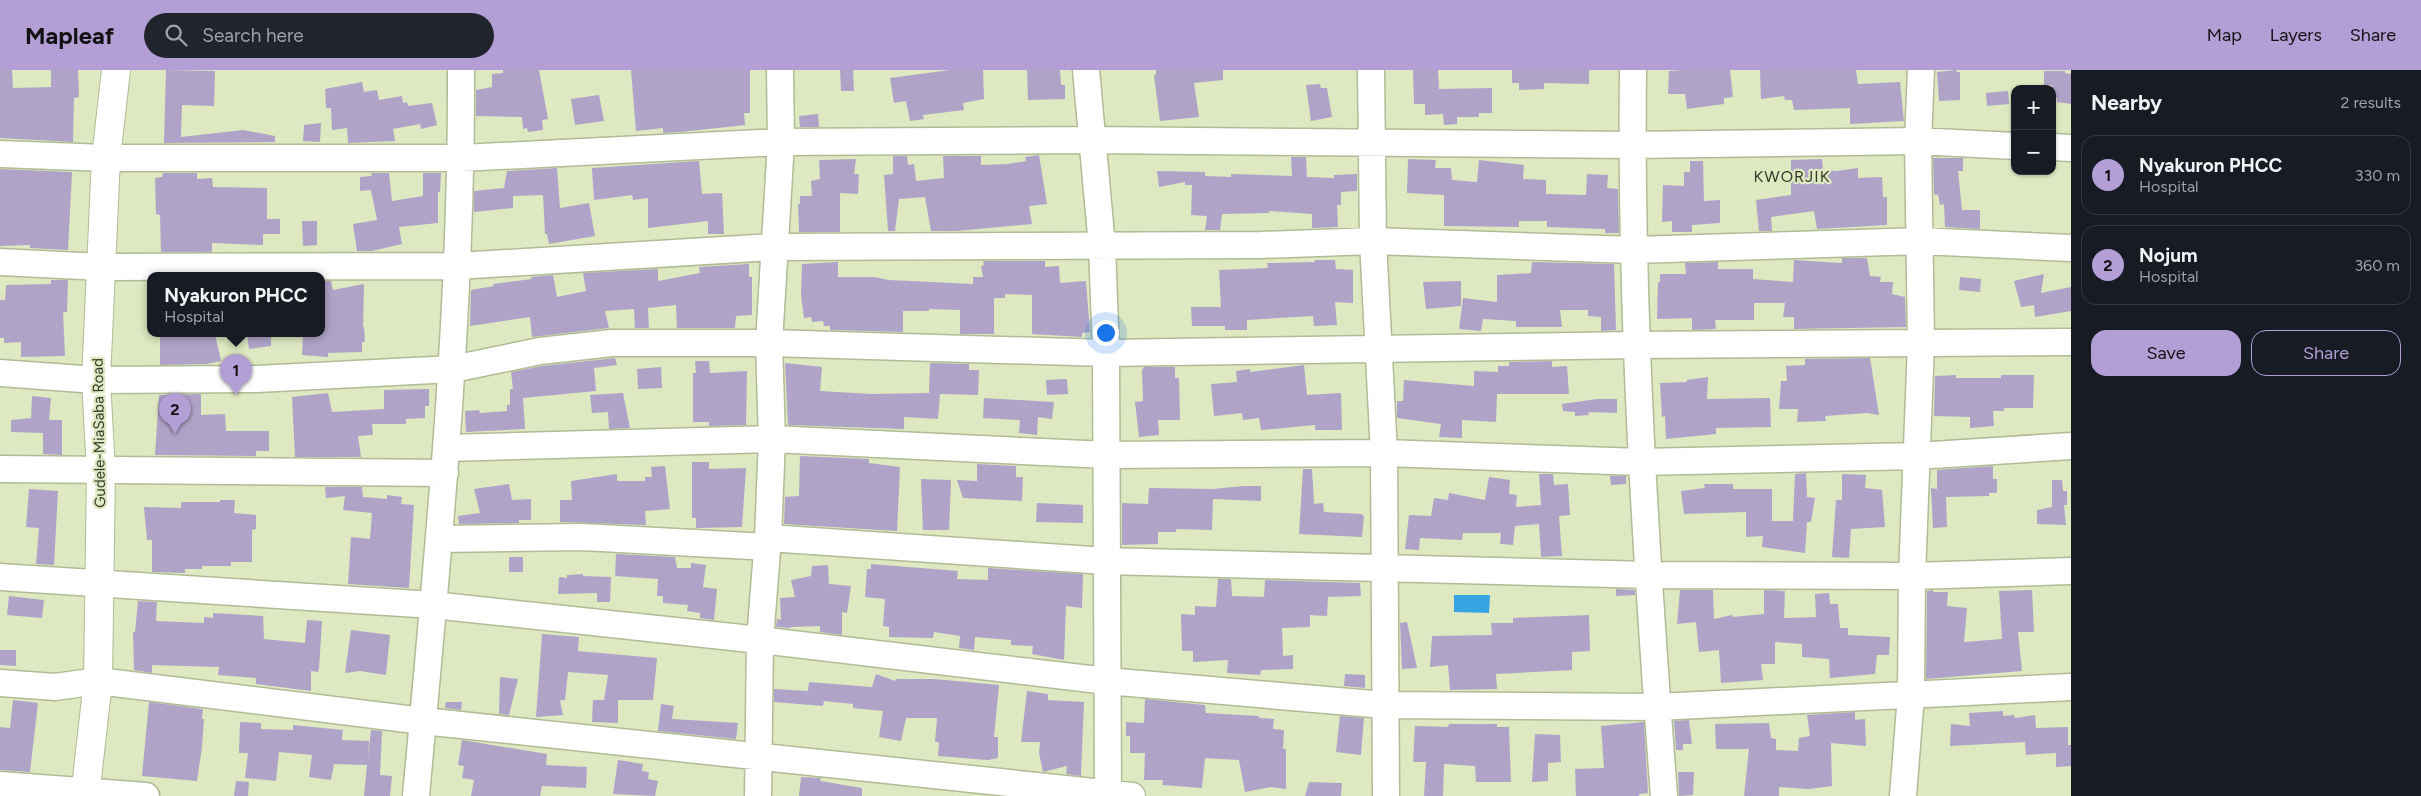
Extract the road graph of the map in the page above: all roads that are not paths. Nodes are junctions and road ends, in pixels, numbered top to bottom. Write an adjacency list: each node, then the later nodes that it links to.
1 (116, 70): 17 (main road, Gudele-MiaSaba Road)
2 (461, 70): 18 (street)
3 (780, 70): 9 (street)
4 (1086, 70): 8 (street)
5 (1372, 70): 11 (street)
6 (1633, 70): 12 (street)
7 (1921, 70): 10 (street)
8 (1093, 140): 9 (street); 11 (street); 21 (street)
9 (781, 142): 18 (street); 22 (street)
10 (1918, 142): 12 (street); 13 (street); 20 (street)
11 (1372, 144): 12 (street); 19 (street)
12 (1632, 145): 24 (street)
13 (2011, 146)
14 (2056, 147): 15 (street)
15 (2071, 148)
16 (0, 154): 17 (street)
17 (106, 158): 18 (street); 27 (main road, Gudele-MiaSaba Road)
18 (462, 158): 26 (street)
19 (1373, 241): 21 (street); 24 (street); 32 (street)
20 (1920, 241): 23 (street); 24 (street); 30 (street)
21 (1102, 246): 22 (street); 33 (street)
22 (774, 248): 26 (street); 28 (street)
23 (2071, 248)
24 (1633, 250): 31 (street)
25 (0, 262): 27 (street)
26 (458, 266): 27 (street); 34 (street)
27 (102, 267): 36 (main road, Gudele-MiaSaba Road)
28 (769, 342): 33 (street); 34 (street); 37 (street)
29 (2071, 342): 30 (street)
30 (1921, 343): 31 (street); 41 (street)
31 (1637, 345): 32 (street); 43 (street)
32 (1377, 349): 33 (street); 39 (street)
33 (1106, 353): 40 (street)
34 (453, 369): 36 (street); 42 (street)
35 (0, 373): 36 (street)
36 (96, 380): 45 (main road, Gudele-MiaSaba Road)
37 (772, 438): 40 (street); 42 (street); 47 (street)
38 (2071, 446): 41 (street)
39 (1384, 453): 40 (street); 43 (street); 49 (street)
40 (1107, 455): 48 (street)
41 (1918, 456): 43 (street); 52 (street)
42 (446, 461): 45 (street); 46 (street)
43 (1641, 462): 51 (street)
44 (0, 470): 45 (street)
45 (101, 471): 54 (main road, Gudele-MiaSaba Road)
46 (440, 539): 47 (street); 55 (street)
47 (768, 543): 48 (street); 56 (street)
48 (1106, 561): 49 (street); 58 (street)
49 (1385, 567): 51 (street); 62 (street)
50 (2071, 571): 52 (street)
51 (1650, 575): 52 (street); 63 (street)
52 (1912, 576): 61 (street)
53 (0, 577): 54 (street)
54 (99, 582): 55 (street); 57 (main road, Gudele-MiaSaba Road)
55 (433, 605): 56 (street); 64 (street)
56 (760, 640): 58 (street); 65 (street)
57 (98, 681): 59 (street); 64 (street); 67 (main road, Gudele-MiaSaba Road)
58 (1107, 681): 62 (street); 68 (street)
59 (0, 683)
60 (2071, 687): 61 (street)
61 (1911, 695): 63 (street); 74 (street)
62 (1384, 705): 63 (street); 72 (street)
63 (1657, 707): 73 (street)
64 (423, 721): 65 (street); 70 (street)
65 (758, 756): 68 (street); 71 (street)
66 (0, 786): 67 (street)
67 (85, 793): 69 (street)
68 (1116, 795)
69 (146, 796)
70 (416, 796)
71 (758, 796)
72 (1386, 796)
73 (1664, 796)
74 (1903, 796)

